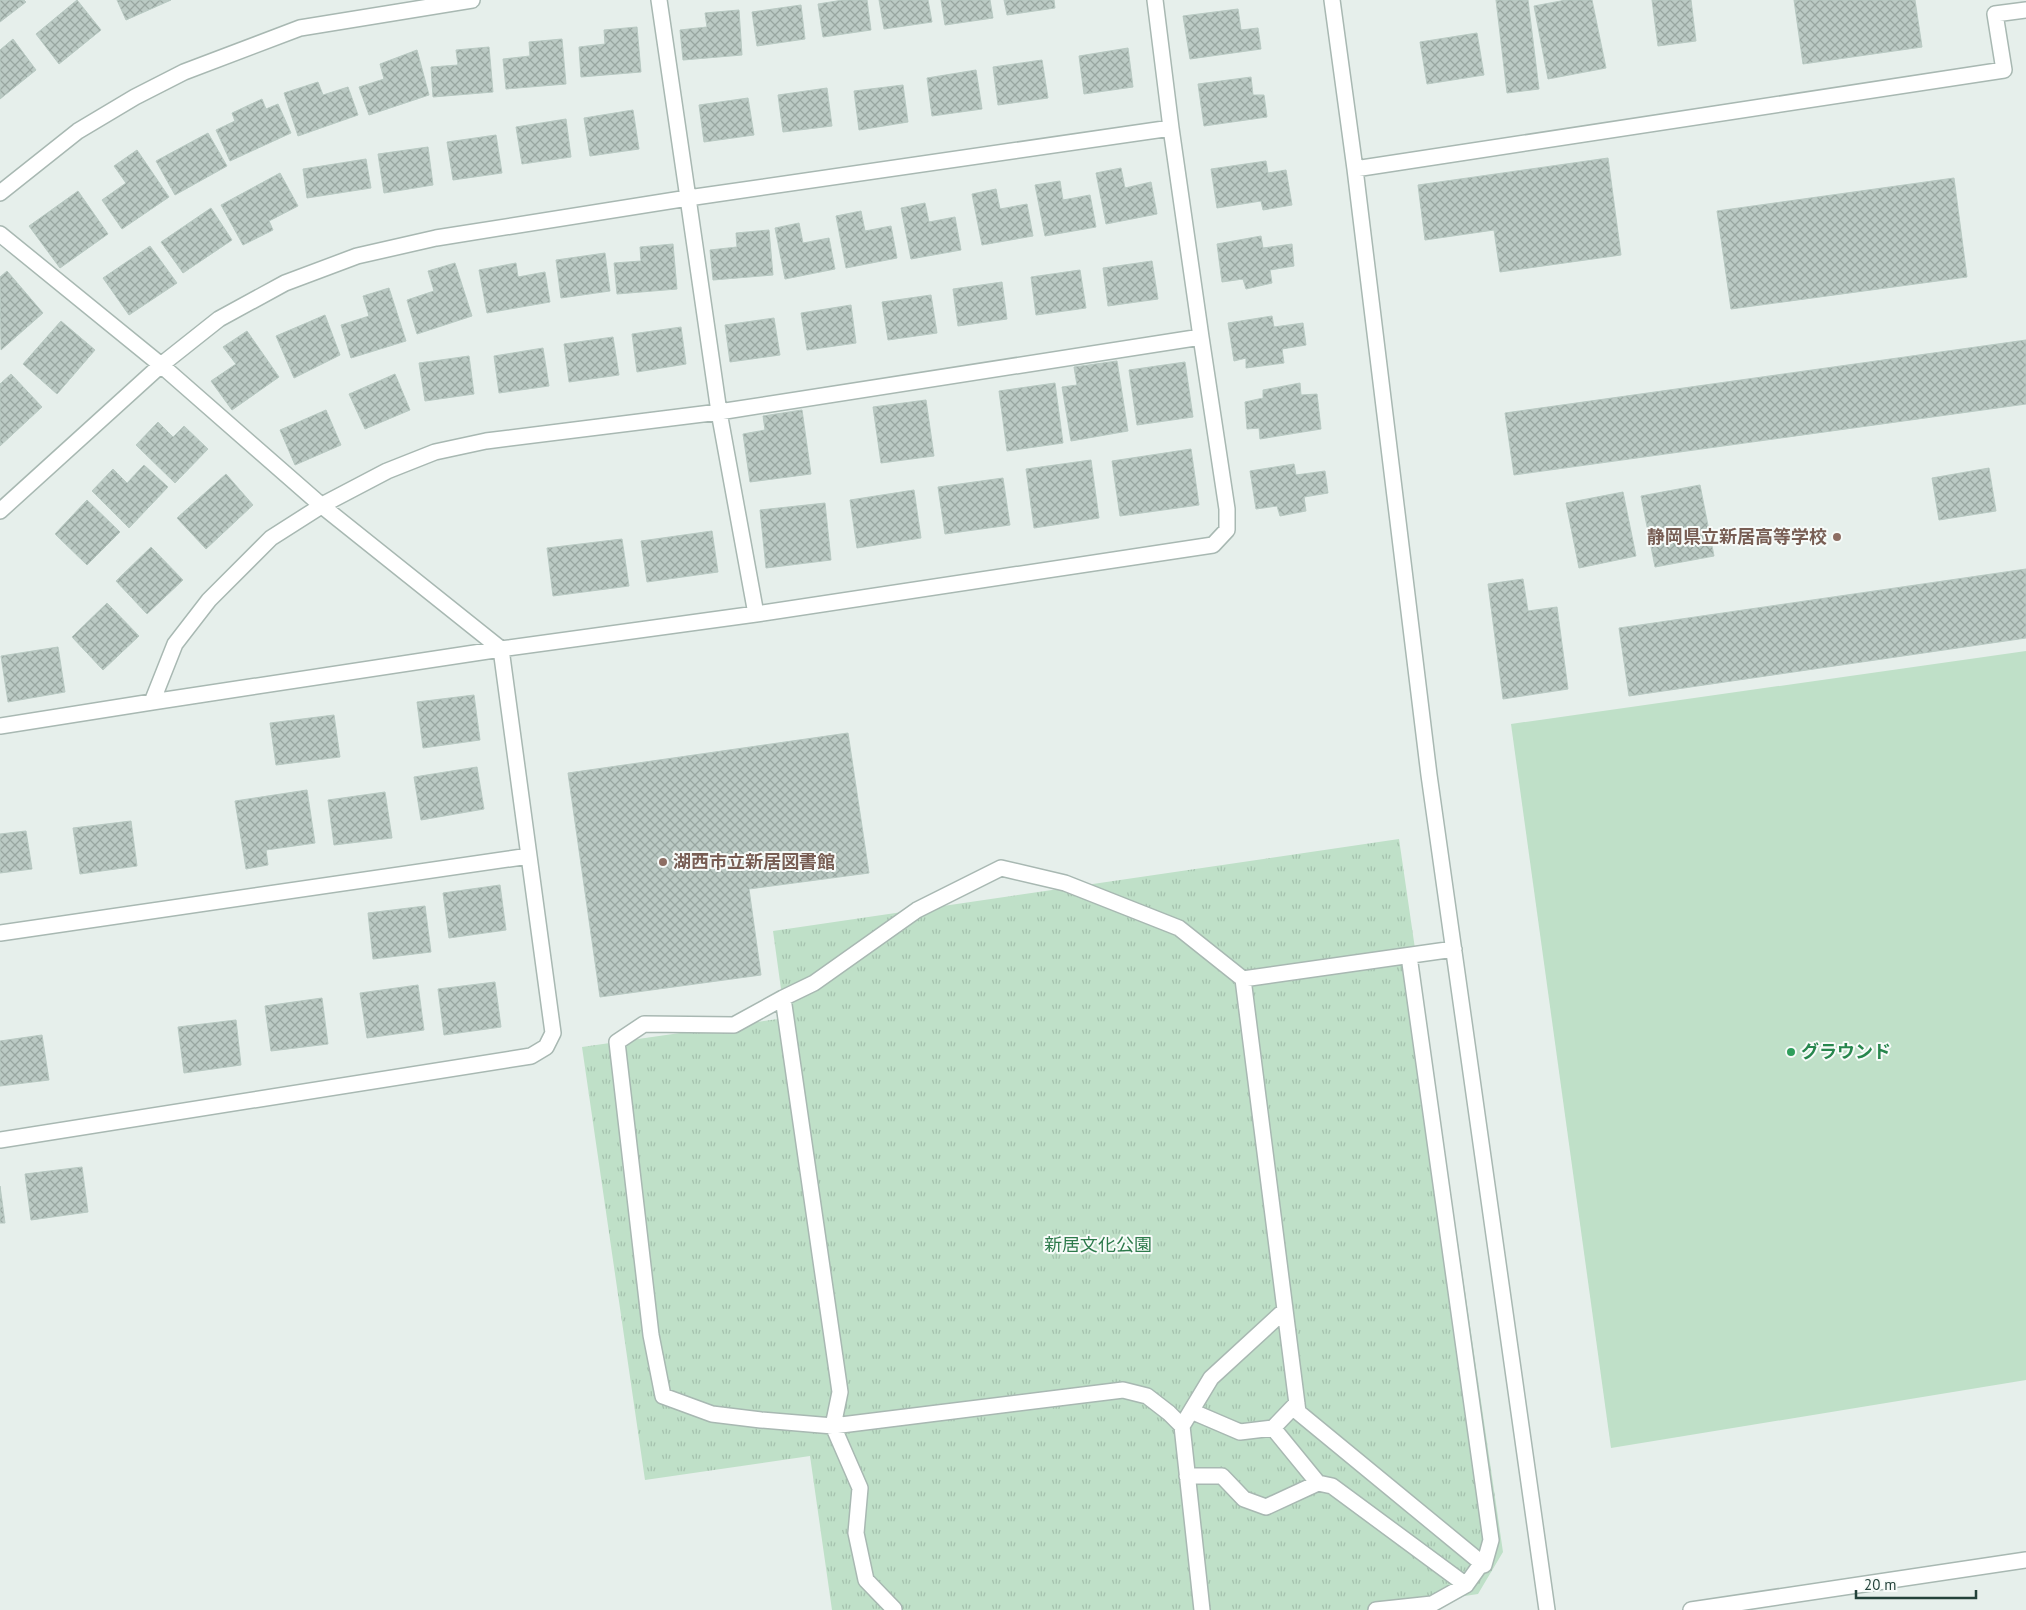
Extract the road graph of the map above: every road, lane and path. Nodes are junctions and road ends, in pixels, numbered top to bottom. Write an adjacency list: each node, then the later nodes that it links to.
1 (472, 0): 5 (street)
2 (659, 0): 10 (street)
3 (1155, 0): 7 (street)
4 (1332, 0): 8 (street)
5 (379, 7): 9 (street)
6 (2026, 10): 8 (street)
7 (1171, 128): 10 (street); 12 (street)
8 (1355, 169): 23 (street)
9 (0, 194)
10 (688, 198): 13 (street); 14 (street)
11 (0, 234): 13 (street)
12 (1201, 337): 14 (street); 17 (street)
13 (161, 366): 15 (street); 16 (street)
14 (719, 412): 15 (street); 17 (street)
15 (322, 506): 18 (street); 19 (street)
16 (0, 511)
17 (756, 614): 18 (street)
18 (501, 649): 19 (street); 21 (street)
19 (152, 702): 20 (street)
20 (0, 726)
21 (529, 856): 22 (street); 27 (street)
22 (0, 933)
23 (1454, 950): 24 (street); 42 (street)
24 (1409, 956): 25 (street); 37 (street)
25 (1242, 979): 26 (street); 28 (street)
26 (782, 998): 31 (street); 31 (street)
27 (0, 1140)
28 (1285, 1310): 29 (street); 30 (street)
29 (1296, 1403): 33 (street); 37 (street)
30 (1191, 1411): 32 (street); 33 (street)
31 (833, 1426): 32 (street); 39 (street)
32 (1182, 1426): 34 (street)
33 (1273, 1428): 35 (street)
34 (1187, 1476): 35 (street); 40 (street)
35 (1318, 1483): 38 (street)
36 (2026, 1560): 43 (street)
37 (1481, 1564): 38 (street)
38 (1466, 1585): 41 (street)
39 (894, 1609)
40 (1202, 1610)
41 (1376, 1610)
42 (1547, 1610)
43 (1691, 1610)

